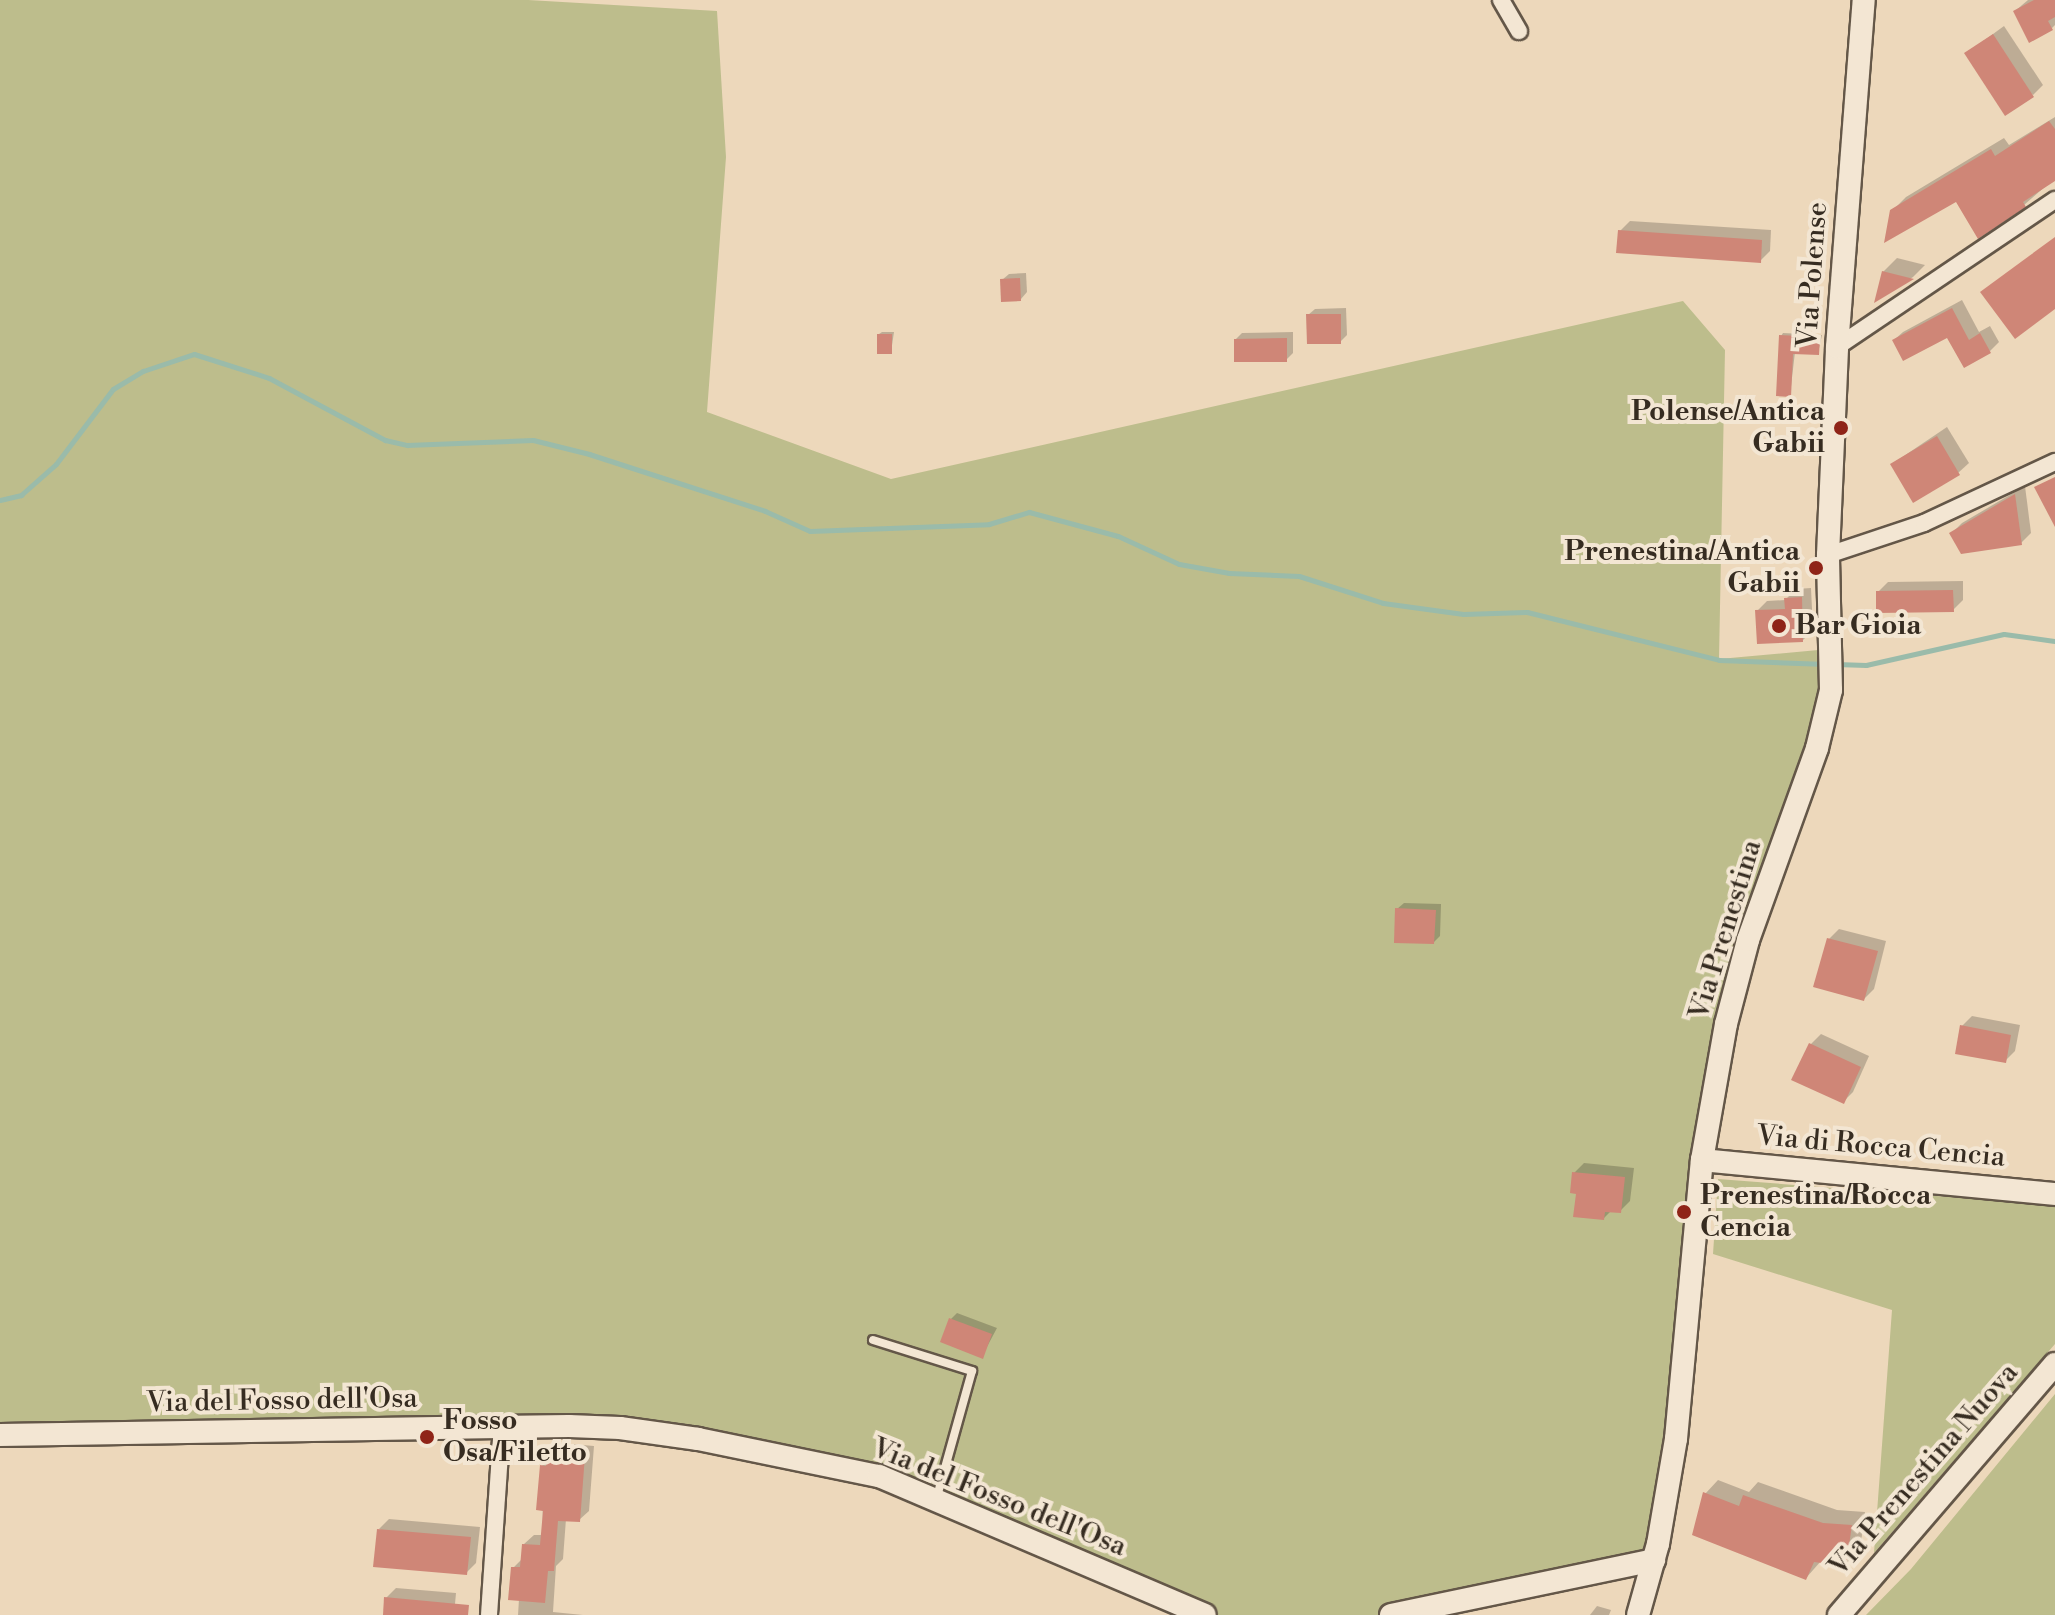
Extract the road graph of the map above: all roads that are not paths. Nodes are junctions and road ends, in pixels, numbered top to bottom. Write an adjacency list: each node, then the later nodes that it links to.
1 (1501, 0): 3 (street)
2 (1864, 0): 5 (main road, Via Polense)
3 (1519, 31)
4 (2055, 200): 5 (street)
5 (1837, 347): 7 (main road, Via Polense)
6 (2055, 462): 7 (street)
7 (1828, 555): 8 (main road, Via Prenestina)
8 (1702, 1160): 9 (main road, Via di Rocca Cencia); 15 (main road, Via Prenestina)
9 (2055, 1194)
10 (873, 1340): 14 (lane)
11 (2055, 1364): 20 (main road, Via Prenestina Nuova)
12 (502, 1426): 13 (main road, Via del Fosso dell'Osa); 14 (main road, Via del Fosso dell'Osa); 16 (street)
13 (0, 1435)
14 (936, 1501): 17 (main road, Via del Fosso dell'Osa)
15 (1654, 1560): 18 (main road); 19 (main road, Via Prenestina)
16 (489, 1615)
17 (1205, 1615)
18 (1391, 1615)
19 (1638, 1615)
20 (1839, 1615)

